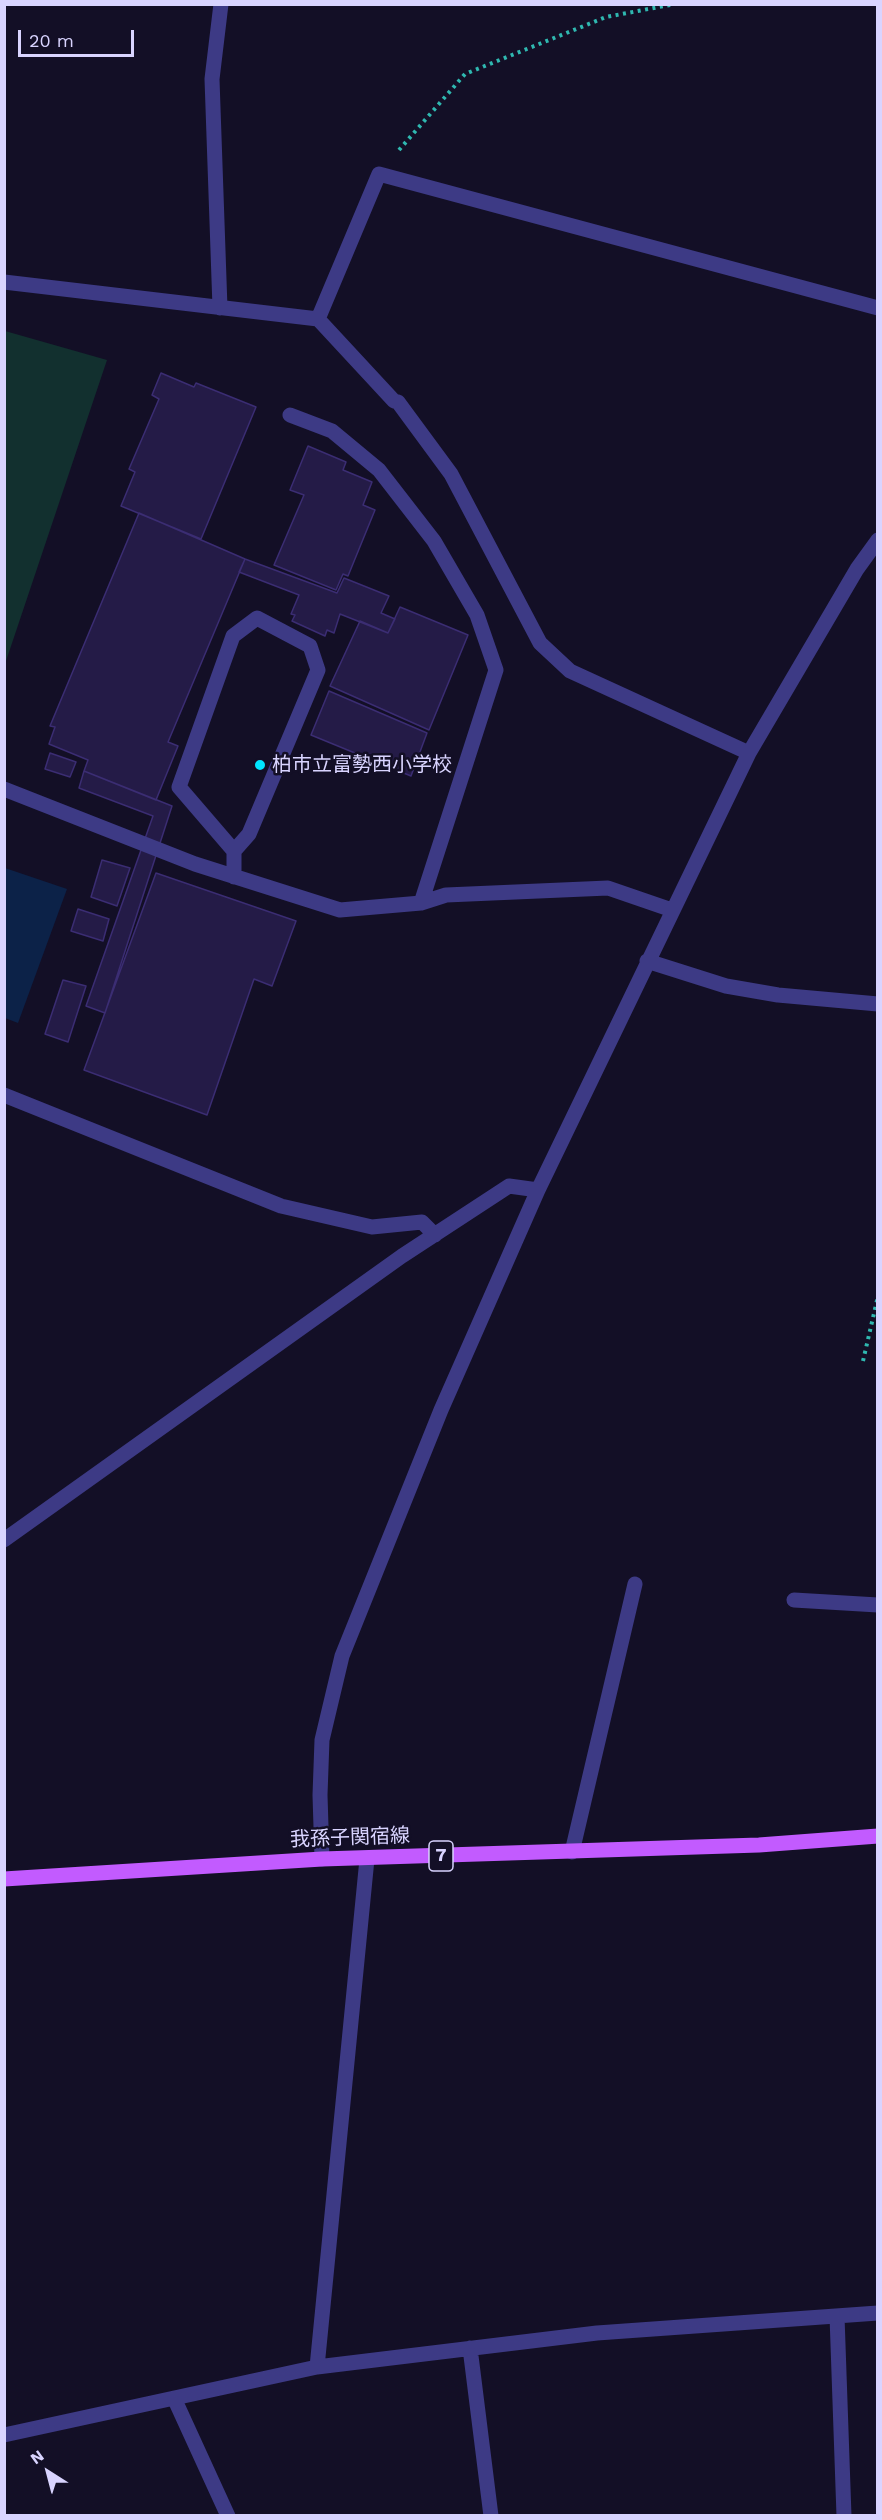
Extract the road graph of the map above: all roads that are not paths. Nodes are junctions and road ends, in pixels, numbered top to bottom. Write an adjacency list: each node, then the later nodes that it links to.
1 (221, 4): 3 (street)
2 (4, 282): 3 (street)
3 (220, 308): 5 (street)
4 (878, 308): 5 (street)
5 (318, 319): 8 (street)
6 (290, 415): 12 (street)
7 (878, 540): 8 (street)
8 (748, 753): 13 (street)
9 (4, 789): 11 (street)
10 (234, 851): 10 (street); 11 (street)
11 (234, 877): 12 (street)
12 (421, 903): 13 (street)
13 (672, 910): 14 (street)
14 (647, 961): 15 (street); 17 (street)
15 (878, 1004)
16 (4, 1095): 18 (street)
17 (538, 1190): 18 (street); 25 (street)
18 (435, 1235): 19 (street)
19 (4, 1540)
20 (635, 1584): 24 (street)
21 (795, 1599): 22 (street)
22 (878, 1605)
23 (878, 1836): 24 (main road, 我孫子関宿線 / 7)
24 (572, 1852): 26 (main road, 我孫子関宿線 / 7)
25 (322, 1859): 26 (main road, 我孫子関宿線 / 7); 27 (main road, 我孫子関宿線 / 7)
26 (367, 1859): 31 (street)
27 (4, 1879)
28 (878, 2313): 29 (street)
29 (837, 2316): 30 (street); 36 (street)
30 (470, 2348): 31 (street); 35 (street)
31 (316, 2367): 32 (street)
32 (174, 2398): 33 (street); 34 (street)
33 (4, 2435)
34 (228, 2516)
35 (491, 2516)
36 (844, 2516)

